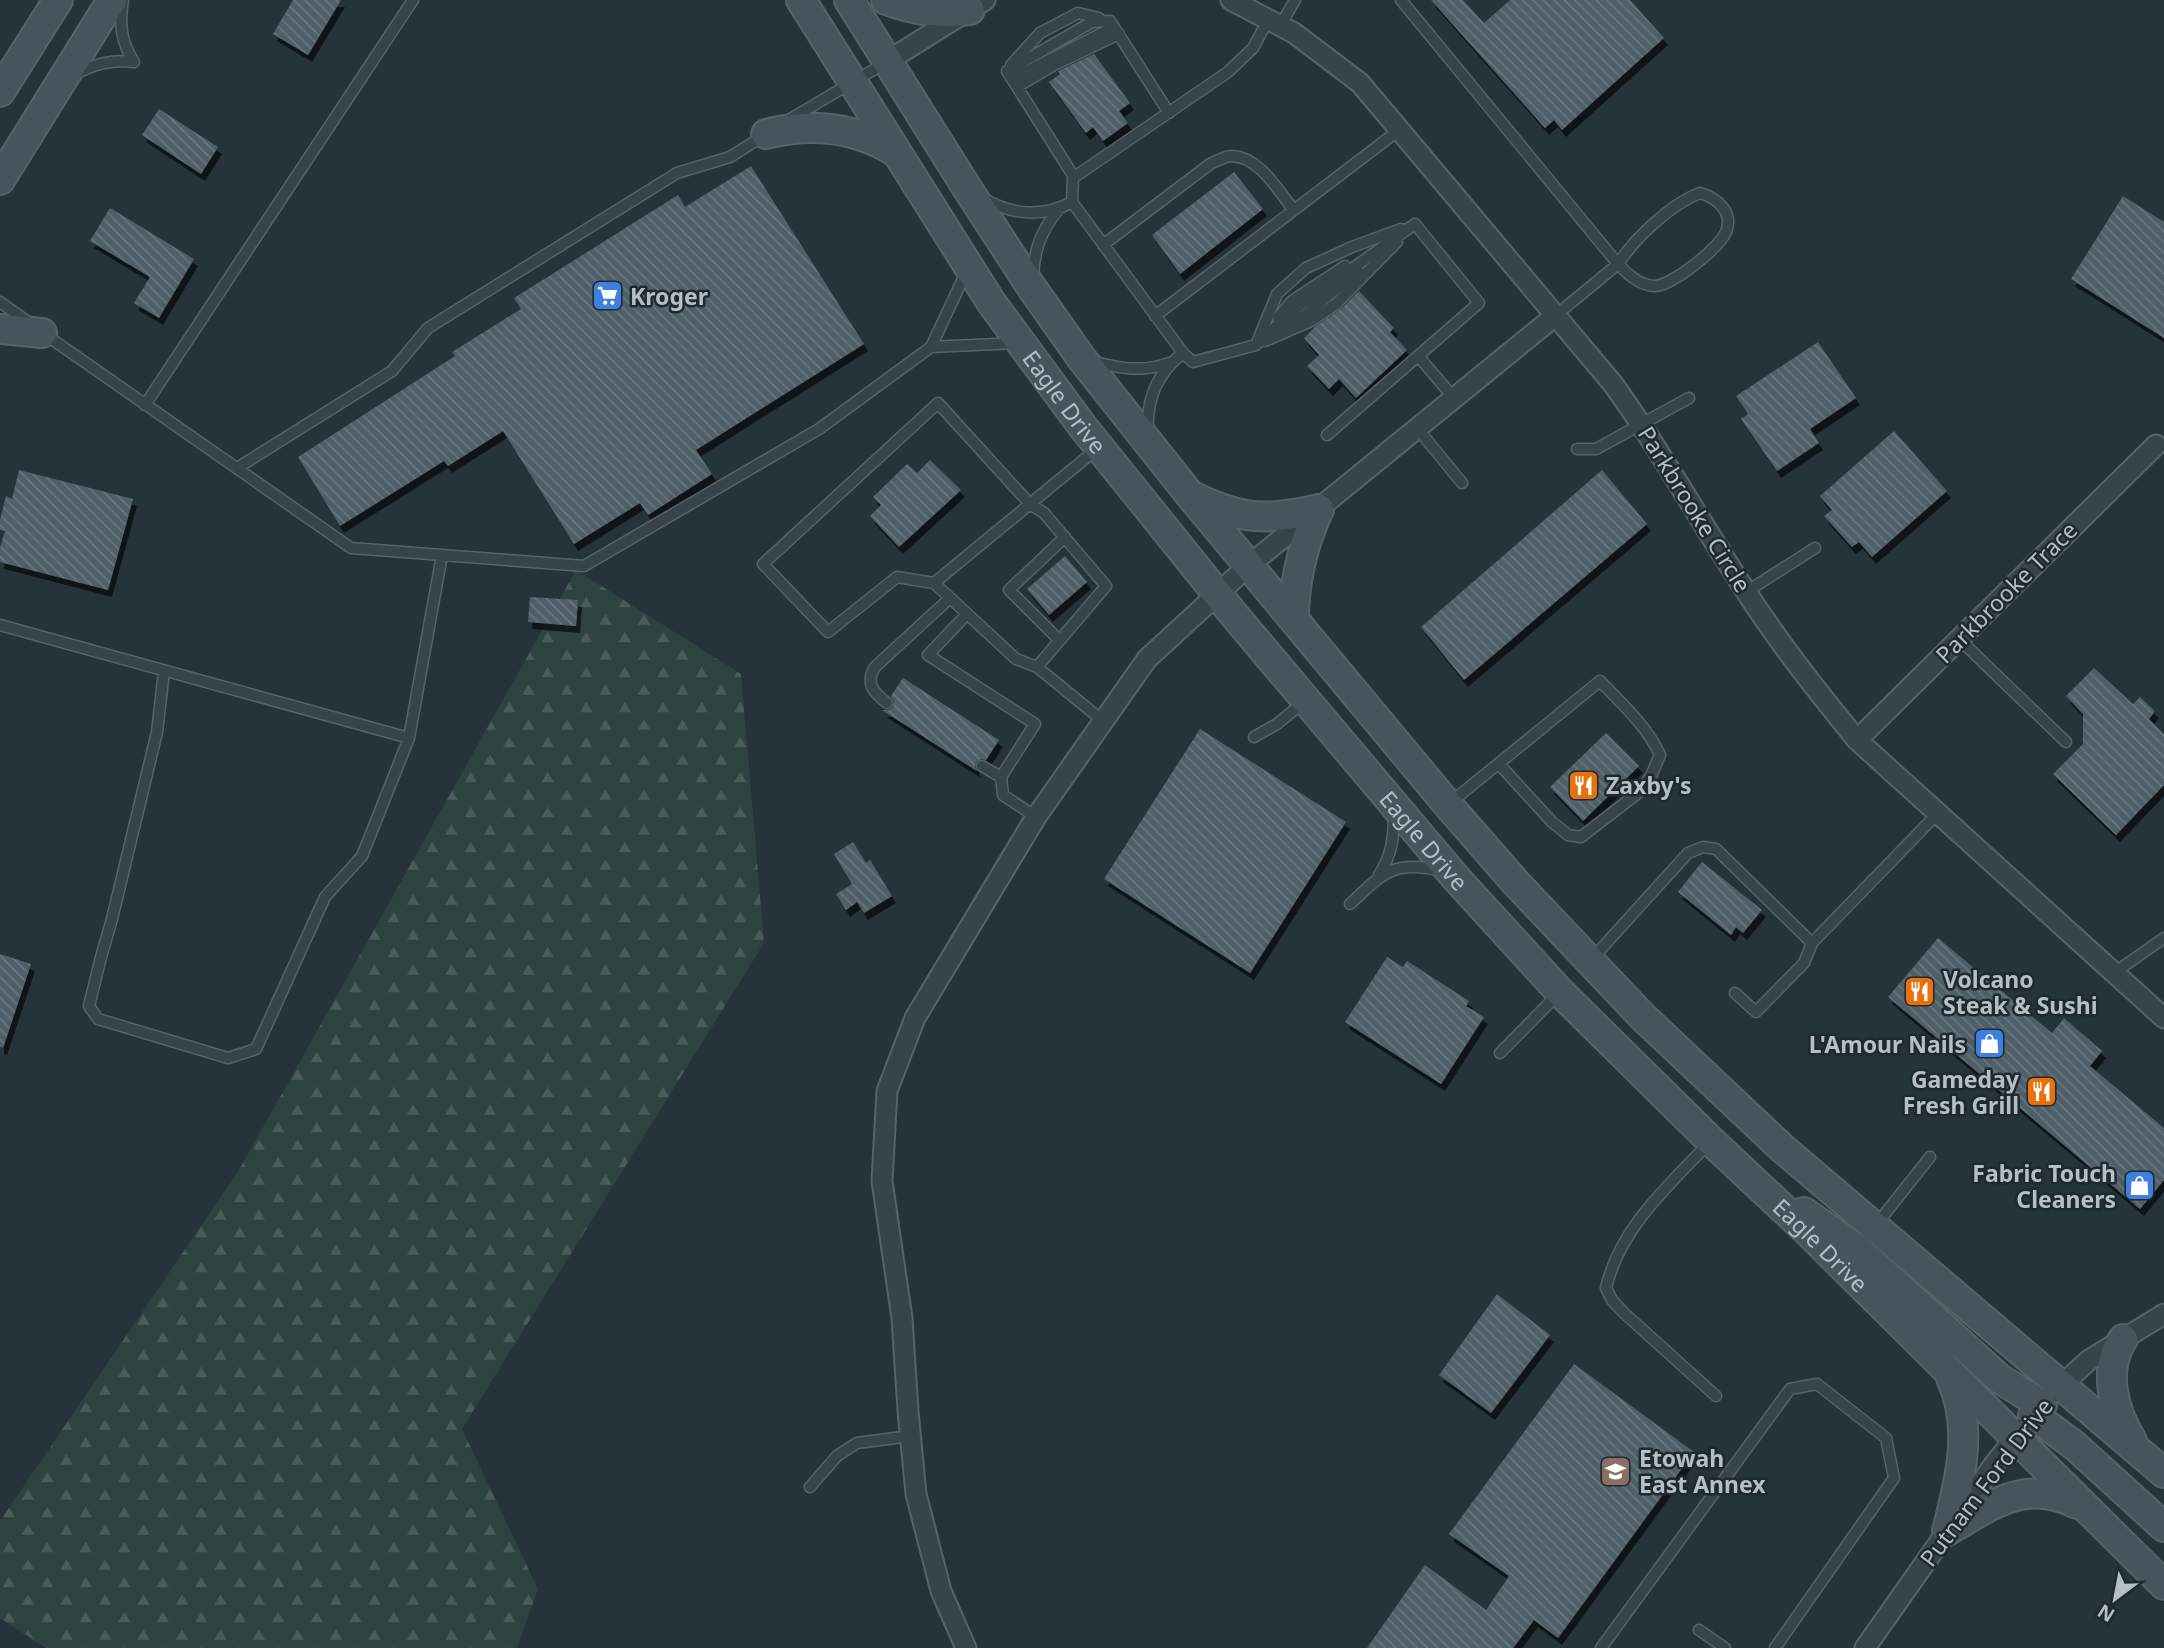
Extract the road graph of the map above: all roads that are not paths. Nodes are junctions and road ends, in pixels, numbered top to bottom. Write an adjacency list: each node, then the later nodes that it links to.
1 (58, 0): 18 (street)
2 (112, 0): 17 (street)
3 (122, 0): 17 (lane)
4 (413, 0): 48 (lane)
5 (801, 0): 16 (street, Eagle Drive)
6 (849, 0): 14 (street, Eagle Drive)
7 (886, 0): 11 (street)
8 (1231, 0): 12 (street, Parkbrooke Circle)
9 (1295, 0): 12 (lane)
10 (1401, 0): 31 (lane)
11 (978, 5): 14 (street)
12 (1274, 23): 19 (lane); 20 (street, Parkbrooke Circle)
13 (1114, 28): 15 (lane); 15 (lane); 15 (lane); 19 (lane)
14 (886, 62): 16 (lane); 25 (street, Eagle Drive)
15 (1012, 79): 23 (lane)
16 (852, 82): 21 (lane); 22 (street, Eagle Drive)
17 (59, 83): 24 (street)
18 (0, 92)
19 (1169, 113): 23 (lane)
20 (1399, 130): 28 (lane); 36 (street, Parkbrooke Circle)
21 (766, 134): 22 (street); 56 (lane)
22 (896, 152): 32 (street, Eagle Drive)
23 (1074, 177): 26 (lane)
24 (0, 180)
25 (967, 188): 27 (lane); 33 (street, Eagle Drive)
26 (1072, 202): 27 (lane); 30 (lane)
27 (1058, 210): 33 (lane)
28 (1294, 211): 30 (lane); 35 (lane)
29 (1415, 224): 40 (lane); 40 (lane); 40 (lane); 43 (lane)
30 (1103, 245): 35 (lane)
31 (1618, 264): 31 (lane); 36 (lane)
32 (969, 267): 39 (street, Eagle Drive); 41 (lane)
33 (1032, 288): 44 (street, Eagle Drive)
34 (0, 302): 38 (lane)
35 (1155, 316): 42 (lane)
36 (1555, 316): 46 (street); 49 (street, Parkbrooke Circle)
37 (0, 329): 38 (street)
38 (42, 333): 48 (lane)
39 (1021, 343): 41 (lane); 54 (street, Eagle Drive)
40 (1256, 345): 42 (lane)
41 (930, 347): 63 (lane)
42 (1183, 353): 45 (lane)
43 (1419, 357): 46 (lane); 51 (lane)
44 (1082, 359): 45 (lane); 53 (street, Eagle Drive)
45 (1170, 363): 53 (lane)
46 (1454, 398): 50 (street)
47 (1689, 398): 49 (lane)
48 (145, 405): 56 (lane)
49 (1642, 424): 55 (lane); 66 (street, Parkbrooke Circle)
50 (1417, 428): 57 (lane); 60 (street)
51 (1326, 435)
52 (2155, 445): 72 (street, Parkbrooke Trace)
53 (1150, 446): 58 (street, Eagle Drive)
54 (1099, 447): 59 (lane); 67 (street, Eagle Drive)
55 (1577, 449)
56 (237, 468): 63 (lane)
57 (1462, 483)
58 (1190, 495): 60 (street); 64 (street, Eagle Drive)
59 (1030, 504): 61 (lane); 65 (lane); 65 (lane)
60 (1319, 509): 64 (street); 70 (street)
61 (1065, 537): 73 (lane); 73 (lane)
62 (1815, 548): 66 (lane)
63 (442, 555): 80 (lane)
64 (1248, 566): 67 (street); 70 (street, Eagle Drive)
65 (934, 583): 68 (lane)
66 (1746, 592): 81 (street, Parkbrooke Circle)
67 (1217, 594): 76 (street, Eagle Drive); 78 (street)
68 (950, 598): 69 (lane); 77 (lane)
69 (967, 614): 74 (lane); 85 (lane)
70 (1294, 619): 87 (street, Eagle Drive)
71 (0, 625): 75 (lane)
72 (1959, 639): 81 (street, Parkbrooke Trace); 82 (lane)
73 (1059, 640): 74 (lane)
74 (1037, 667): 78 (lane)
75 (164, 671): 80 (lane); 80 (lane)
76 (1306, 701): 79 (lane); 86 (street, Eagle Drive)
77 (887, 703)
78 (1103, 721): 89 (street)
79 (1254, 737)
80 (409, 738)
81 (1857, 740): 88 (street, Parkbrooke Circle)
82 (2066, 742)
83 (1499, 764): 83 (lane); 87 (lane)
84 (982, 766): 85 (lane)
85 (1001, 777): 89 (lane)
86 (1392, 804): 90 (street, Eagle Drive); 91 (lane)
87 (1448, 805): 95 (street, Eagle Drive)
88 (1938, 813): 94 (lane); 96 (street, Parkbrooke Circle)
89 (1036, 817): 110 (street)
90 (1455, 877): 91 (lane); 97 (street, Eagle Drive)
91 (1377, 879): 92 (lane)
92 (1350, 904)
93 (2164, 938): 96 (lane)
94 (1812, 943): 95 (lane); 98 (lane)
95 (1589, 962): 104 (street, Eagle Drive)
96 (2114, 973): 99 (street, Parkbrooke Circle)
97 (1560, 992): 100 (lane); 101 (street, Eagle Drive)
98 (1735, 993)
99 (2164, 1018)
100 (1500, 1053)
101 (1711, 1141): 103 (street, Eagle Drive); 108 (lane)
102 (1930, 1157): 104 (lane)
103 (1759, 1186): 107 (street, Eagle Drive); 109 (street)
104 (1873, 1228): 109 (street, Eagle Drive)
105 (2164, 1314): 106 (street, Putnam Ford Drive)
106 (2123, 1339): 109 (street, Putnam Ford Drive); 112 (street)
107 (1949, 1372): 111 (street, Eagle Drive); 117 (street)
108 (1716, 1396)
109 (2045, 1402): 111 (street, Putnam Ford Drive); 112 (street, Eagle Drive); 116 (street)
110 (910, 1436): 114 (lane); 120 (street)
111 (2015, 1439): 115 (street, Eagle Drive); 117 (street, Putnam Ford Drive)
112 (2140, 1452): 113 (street, Eagle Drive)
113 (2164, 1472)
114 (810, 1487)
115 (2084, 1507): 117 (street); 118 (street, Eagle Drive)
116 (2164, 1527)
117 (1947, 1531): 124 (street, Putnam Ford Drive)
118 (2164, 1585)
119 (1699, 1630): 122 (lane)
120 (966, 1648)
121 (1601, 1648): 123 (lane)
122 (1725, 1648)
123 (1774, 1648)
124 (1865, 1648)

